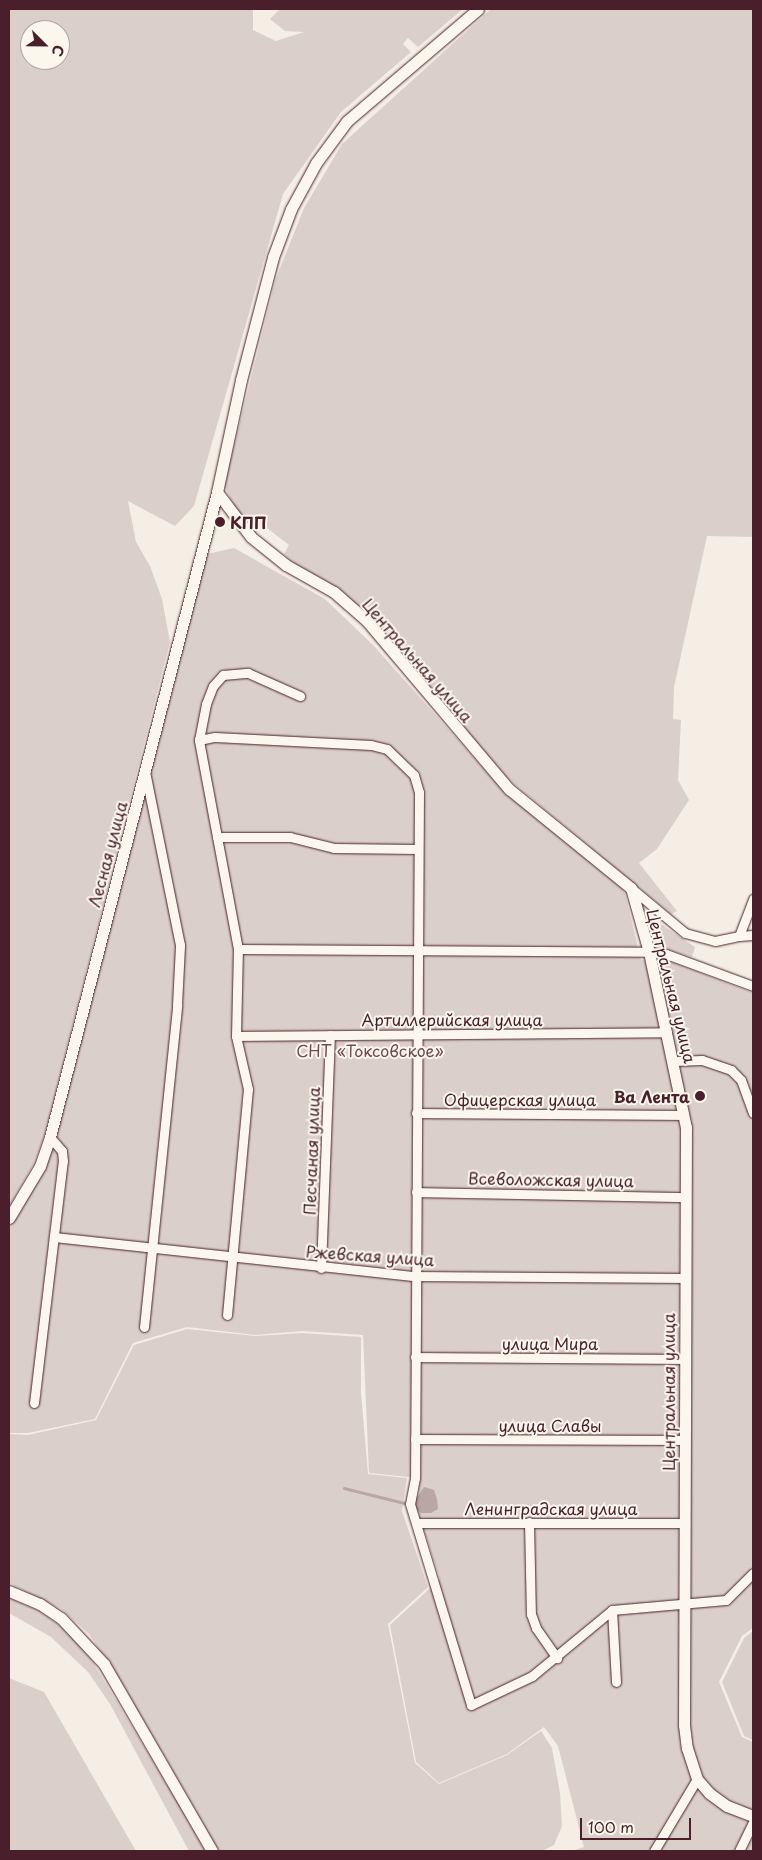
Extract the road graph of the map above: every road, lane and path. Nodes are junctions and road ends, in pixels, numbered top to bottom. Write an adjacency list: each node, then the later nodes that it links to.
1 (478, 9): 2 (street, Лесная улица)
2 (218, 492): 5 (street, Лесная улица); 8 (street, Центральная улица)
3 (300, 696): 4 (street)
4 (199, 740): 6 (street); 7 (street)
5 (145, 771): 24 (street, Лесная улица); 29 (street)
6 (217, 837): 7 (street); 12 (street)
7 (418, 849): 13 (street)
8 (631, 888): 11 (street); 14 (street, Центральная улица)
9 (753, 899): 11 (street)
10 (753, 935): 11 (street)
11 (740, 936)
12 (238, 949): 13 (street); 19 (street)
13 (418, 950): 14 (street); 18 (street)
14 (649, 952): 15 (street); 16 (street, Центральная улица)
15 (753, 986)
16 (667, 1032): 18 (street, Артиллерийская улица); 20 (street, Центральная улица)
17 (330, 1034): 18 (street, Артиллерийская улица); 19 (street, Артиллерийская улица); 31 (street, Песчаная улица)
18 (417, 1034): 21 (street)
19 (236, 1036): 30 (street)
20 (674, 1061): 22 (street); 23 (street, Центральная улица)
21 (416, 1113): 23 (street, Офицерская улица); 25 (street)
22 (753, 1113)
23 (684, 1115): 26 (street, Центральная улица)
24 (50, 1137): 27 (street, Лесная улица); 28 (street)
25 (416, 1192): 26 (street, Всеволожская улица); 32 (street)
26 (686, 1197): 33 (street, Центральная улица)
27 (9, 1218)
28 (54, 1238): 29 (street, Ржевская улица); 38 (street)
29 (152, 1249): 30 (street, Ржевская улица); 35 (street)
30 (233, 1257): 31 (street, Ржевская улица); 34 (street)
31 (321, 1268): 32 (street, Ржевская улица)
32 (415, 1276): 33 (street, Ржевская улица); 36 (street)
33 (684, 1278): 37 (street, Центральная улица)
34 (227, 1315)
35 (144, 1327)
36 (415, 1357): 37 (street, улица Мира); 39 (street)
37 (684, 1359): 40 (street, Центральная улица)
38 (34, 1403)
39 (415, 1439): 40 (street, улица Славы); 42 (street)
40 (684, 1440): 43 (street, Центральная улица)
41 (529, 1522): 42 (street, Ленинградская улица); 43 (street, Ленинградская улица); 48 (street)
42 (418, 1523): 48 (street)
43 (685, 1523): 46 (street, Центральная улица)
44 (753, 1573): 46 (street)
45 (9, 1590): 53 (street)
46 (684, 1605): 47 (street); 50 (street, Центральная улица)
47 (612, 1610): 48 (street); 49 (street)
48 (556, 1658)
49 (616, 1682)
50 (698, 1779): 51 (street, Центральная улица); 54 (street)
51 (753, 1816)
52 (753, 1822): 55 (street)
53 (212, 1851)
54 (654, 1851)
55 (739, 1851)

